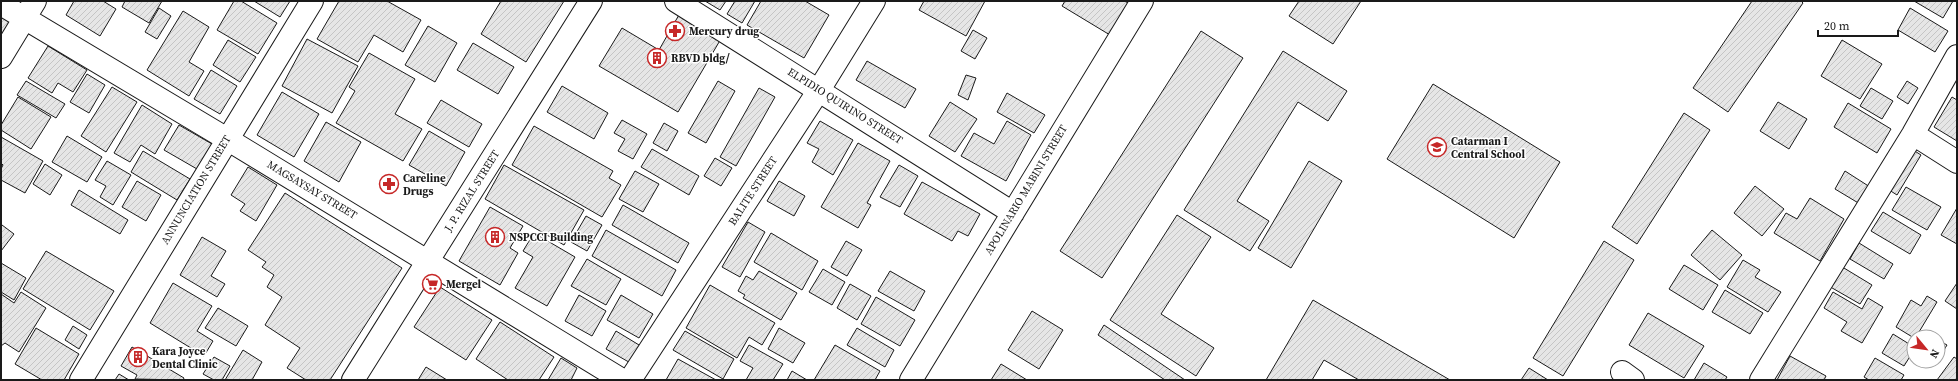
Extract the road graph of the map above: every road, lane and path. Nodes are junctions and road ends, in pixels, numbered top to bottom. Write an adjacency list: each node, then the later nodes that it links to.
1 (312, 1): 12 (street, ANNUNCIATION STREET)
2 (591, 1): 15 (street, J. P. RIZAL STREET)
3 (676, 1): 10 (street, ELPIDIO QUIRINO STREET)
4 (874, 1): 10 (street, BALITE STREET)
5 (1142, 1): 14 (street, APOLINARIO MABINI STREET)
6 (1, 4): 7 (street, MAGSAYSAY STREET)
7 (30, 10): 9 (street); 12 (street, MAGSAYSAY STREET)
8 (1957, 56): 11 (street)
9 (1, 57)
10 (819, 90): 14 (street, ELPIDIO QUIRINO STREET); 19 (street, BALITE STREET)
11 (1912, 134): 13 (street); 21 (street)
12 (227, 139): 15 (street, MAGSAYSAY STREET); 16 (street, ANNUNCIATION STREET)
13 (1957, 162)
14 (1012, 213): 20 (street, APOLINARIO MABINI STREET)
15 (428, 260): 17 (street, J. P. RIZAL STREET); 18 (street, MAGSAYSAY STREET)
16 (81, 380)
17 (353, 380)
18 (622, 380)
19 (630, 380)
20 (911, 380)
21 (1761, 380)

